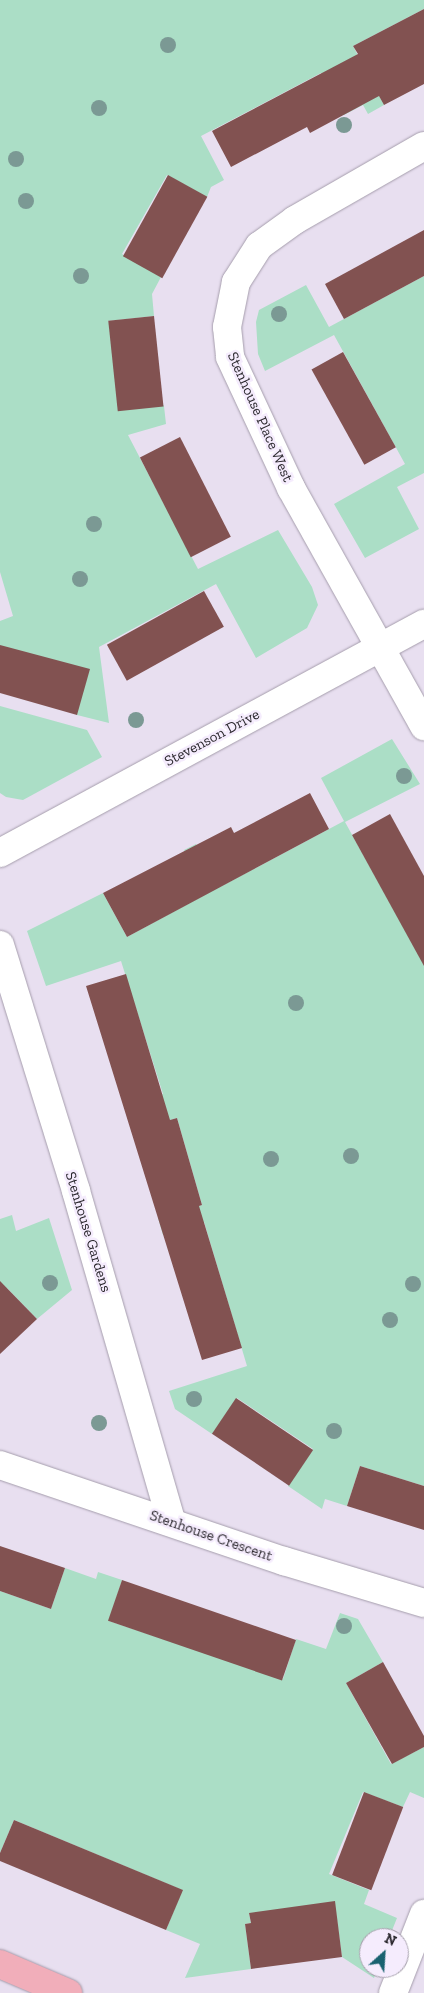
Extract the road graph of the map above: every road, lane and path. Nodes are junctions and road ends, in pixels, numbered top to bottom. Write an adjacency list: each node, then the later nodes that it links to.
1 (424, 146): 3 (street, Stenhouse Place West)
2 (424, 624): 3 (street, Stevenson Drive)
3 (381, 647): 4 (street, Stenhouse Place West); 5 (street, Stevenson Drive)
4 (424, 726)
5 (0, 853)
6 (0, 945): 8 (street, Stenhouse Gardens)
7 (0, 1465): 8 (street, Stenhouse Crescent)
8 (171, 1521): 9 (street, Stenhouse Crescent)
9 (424, 1603)
10 (424, 1914): 13 (street)
11 (0, 1964): 12 (main road)
12 (68, 1993)
13 (393, 1993)

